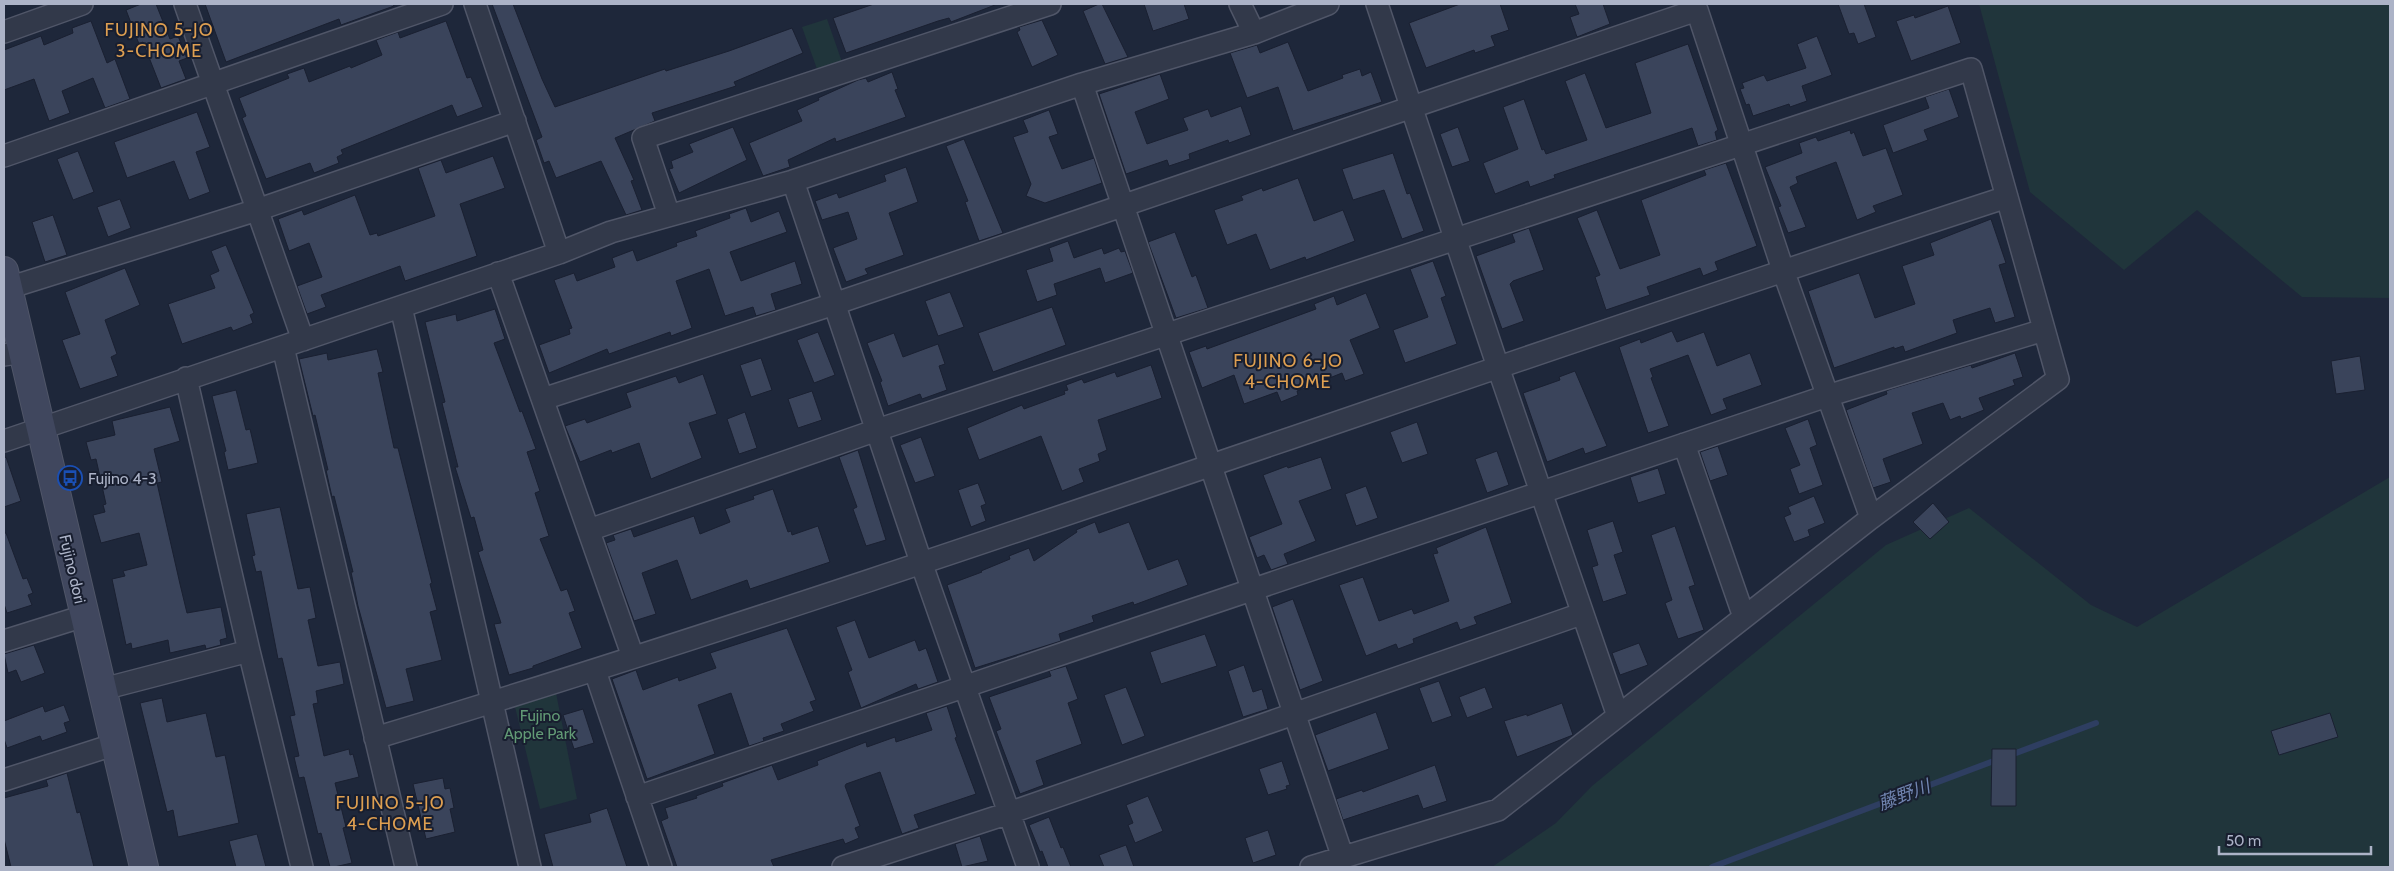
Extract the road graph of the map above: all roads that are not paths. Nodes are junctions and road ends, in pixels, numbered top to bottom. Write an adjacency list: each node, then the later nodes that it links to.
1 (82, 4): 9 (street)
2 (185, 4): 11 (street)
3 (442, 4): 11 (street)
4 (476, 4): 14 (street)
5 (1050, 4): 21 (street)
6 (1240, 4): 10 (street)
7 (1328, 4): 10 (street)
8 (1377, 4): 13 (street)
9 (4, 32)
10 (1254, 33): 12 (street)
11 (212, 82): 16 (street); 20 (street)
12 (1082, 84): 17 (street); 19 (street)
13 (1411, 107): 15 (street); 19 (street); 22 (street)
14 (515, 121): 20 (street); 23 (street)
15 (1741, 143): 18 (street); 22 (street); 24 (street)
16 (4, 156)
17 (793, 181): 21 (street); 27 (street)
18 (2007, 197): 24 (street); 29 (street)
19 (1123, 206): 27 (street); 30 (street)
20 (257, 210): 26 (street); 31 (street)
21 (669, 216): 23 (street)
22 (1454, 238): 30 (street); 34 (street)
23 (559, 253): 25 (street)
24 (1783, 270): 34 (street); 36 (street)
25 (498, 273): 28 (street); 37 (street)
26 (6, 280): 33 (street, Fujino dori)
27 (834, 304): 37 (street); 39 (street)
28 (401, 307): 31 (street); 57 (street)
29 (2044, 330): 36 (street); 44 (street)
30 (1165, 334): 39 (street); 42 (street)
31 (303, 340): 32 (street)
32 (283, 346): 35 (street); 60 (street)
33 (14, 353): 38 (street, Fujino dori)
34 (1498, 367): 42 (street); 43 (street)
35 (186, 378): 38 (street); 52 (street)
36 (1827, 396): 41 (street); 44 (street)
37 (543, 399): 45 (street)
38 (41, 429): 40 (street); 49 (street, Fujino dori)
39 (877, 430): 45 (street); 46 (street)
40 (4, 441)
41 (1684, 444): 43 (street); 50 (street)
42 (1209, 465): 46 (street); 47 (street)
43 (1542, 492): 47 (street); 48 (street)
44 (1871, 518): 50 (street)
45 (589, 530): 53 (street)
46 (921, 562): 53 (street); 55 (street)
47 (1252, 592): 55 (street); 58 (street)
48 (1582, 614): 58 (street); 59 (street)
49 (84, 616): 51 (street); 56 (street, Fujino dori)
50 (1744, 617): 59 (street)
51 (4, 641)
52 (249, 651): 56 (street); 67 (street)
53 (633, 657): 54 (street)
54 (595, 671): 57 (street); 63 (street)
55 (965, 687): 63 (street); 64 (street)
56 (103, 689): 61 (street, Fujino dori)
57 (491, 703): 60 (street); 69 (street)
58 (1294, 714): 64 (street); 65 (street)
59 (1618, 716): 65 (street)
60 (375, 738): 68 (street)
61 (116, 744): 62 (street); 66 (street, Fujino dori)
62 (4, 780)
63 (637, 797): 70 (street)
64 (1009, 813): 71 (street); 72 (street)
65 (1343, 858): 73 (street)
66 (144, 867)
67 (302, 867)
68 (406, 867)
69 (530, 867)
70 (661, 867)
71 (843, 867)
72 (1028, 867)
73 (1311, 867)

